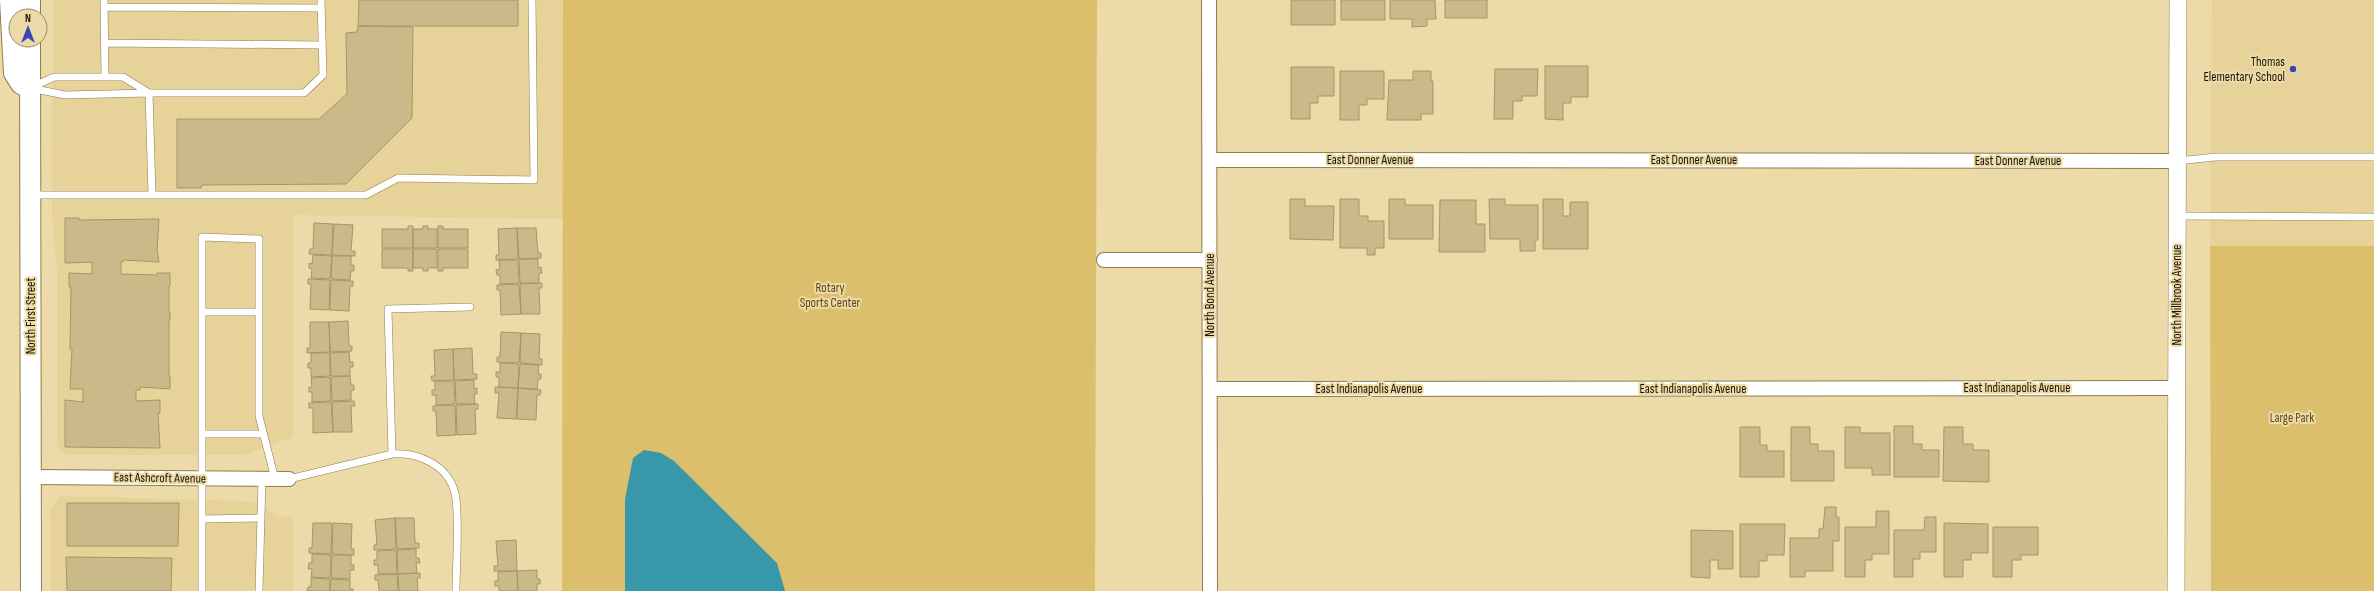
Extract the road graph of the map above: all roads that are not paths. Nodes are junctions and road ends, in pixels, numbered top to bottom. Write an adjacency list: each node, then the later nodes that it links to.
1 (10, 0): 12 (main road)
2 (321, 0): 7 (lane)
3 (532, 0): 18 (lane)
4 (1209, 0): 15 (street, North Bond Avenue)
5 (2178, 0): 16 (street, North Millbrook Avenue)
6 (104, 3): 7 (lane); 8 (lane)
7 (321, 8): 9 (lane)
8 (105, 44): 9 (lane); 11 (lane)
9 (322, 45): 13 (lane)
10 (30, 48): 12 (main road, North First Street)
11 (105, 77): 12 (lane); 13 (lane)
12 (30, 88): 13 (lane); 17 (main road, North First Street)
13 (149, 93): 18 (lane)
14 (2374, 157): 16 (lane)
15 (1210, 160): 16 (street, East Donner Avenue); 22 (street, North Bond Avenue)
16 (2178, 161): 19 (street, North Millbrook Avenue)
17 (30, 195): 18 (lane); 31 (main road, North First Street)
18 (152, 195)
19 (2178, 216): 20 (lane); 26 (street, North Millbrook Avenue)
20 (2374, 217)
21 (1104, 260): 22 (street)
22 (1210, 260): 27 (street, North Bond Avenue)
23 (470, 307): 30 (lane)
24 (202, 312): 25 (lane); 25 (lane); 28 (lane)
25 (259, 312): 29 (lane)
26 (2176, 388): 27 (street, East Indianapolis Avenue); 42 (street, North Millbrook Avenue)
27 (1210, 389): 41 (street, North Bond Avenue)
28 (202, 434): 29 (lane); 32 (lane)
29 (263, 434): 33 (lane)
30 (392, 454): 34 (lane); 40 (lane)
31 (31, 477): 32 (street, East Ashcroft Avenue); 37 (main road, North First Street)
32 (202, 479): 33 (street, East Ashcroft Avenue); 36 (lane)
33 (268, 479): 34 (street, East Ashcroft Avenue); 35 (lane)
34 (289, 479)
35 (260, 518): 36 (lane); 39 (lane)
36 (202, 519): 38 (lane)
37 (31, 591)
38 (202, 591)
39 (259, 591)
40 (456, 591)
41 (1210, 591)
42 (2176, 591)

